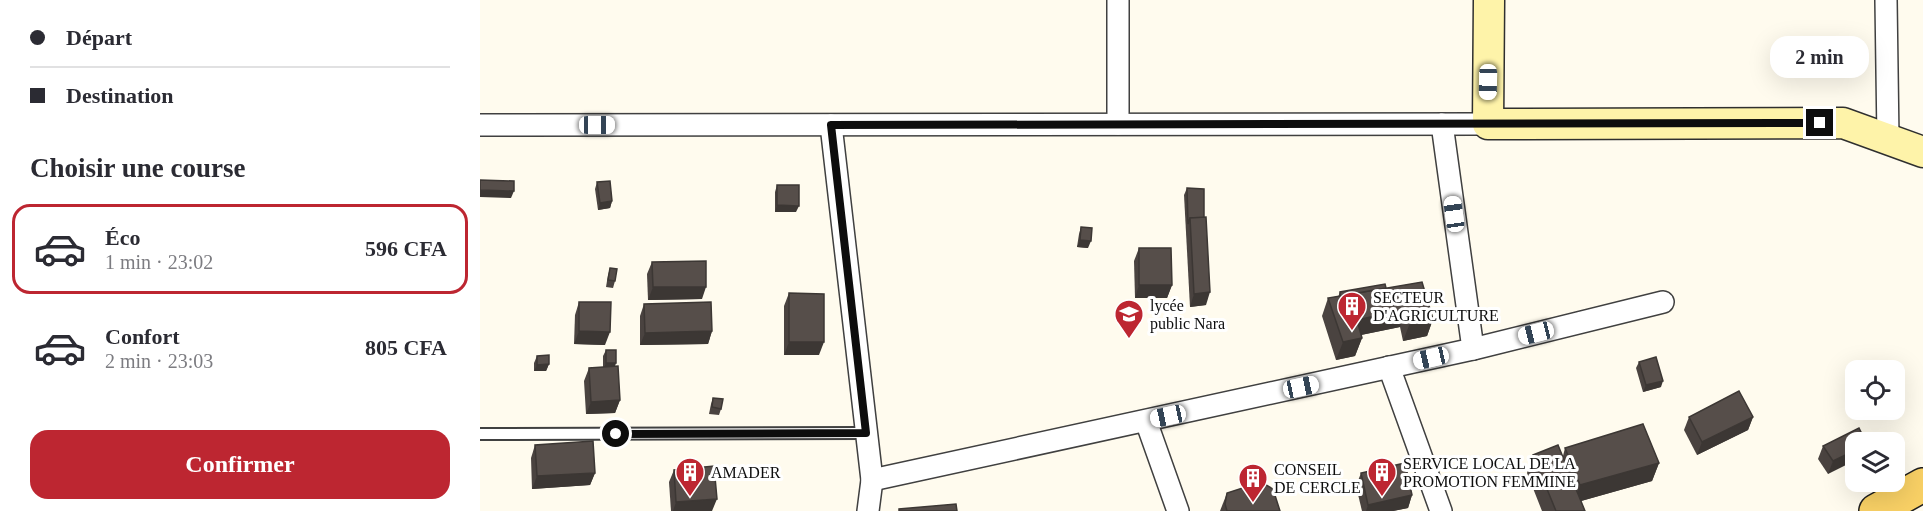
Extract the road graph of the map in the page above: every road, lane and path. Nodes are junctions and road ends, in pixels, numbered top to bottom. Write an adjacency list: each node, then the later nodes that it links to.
1 (1118, 0): 4 (street)
2 (1489, 0): 6 (street)
3 (1886, 0): 9 (street)
4 (1118, 124): 5 (street); 8 (street)
5 (1442, 124): 6 (street); 12 (street)
6 (1488, 124): 9 (street)
7 (480, 125): 8 (street)
8 (831, 125): 15 (street)
9 (1888, 139): 10 (street)
10 (1923, 152)
11 (1664, 302): 12 (street)
12 (1473, 349): 13 (street)
13 (1389, 367): 14 (street); 21 (street)
14 (1146, 420): 17 (street); 20 (street)
15 (866, 433): 16 (lane); 17 (street)
16 (480, 434)
17 (872, 480): 19 (street)
18 (1923, 485): 22 (main road)
19 (868, 511)
20 (1178, 511)
21 (1441, 511)
22 (1876, 511)

